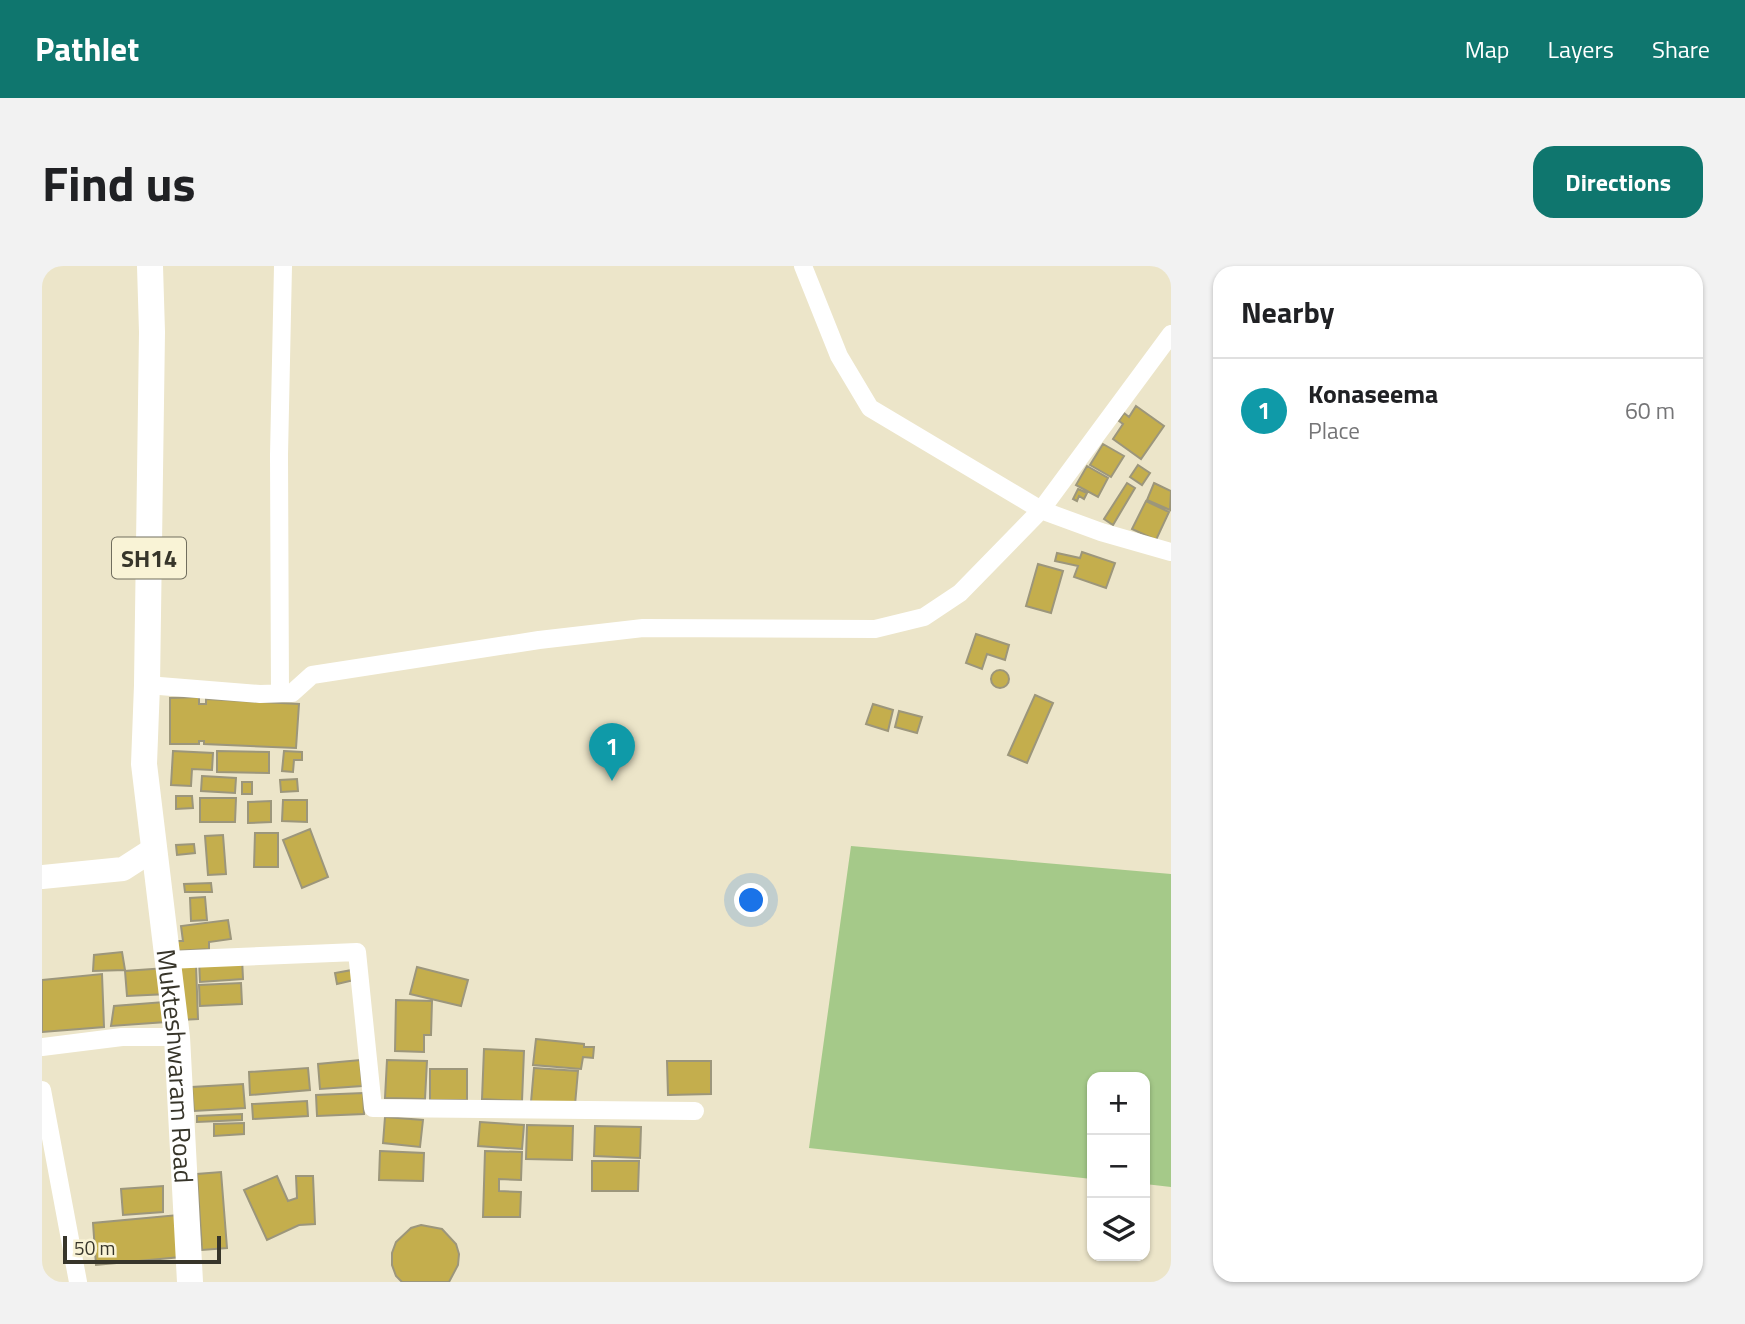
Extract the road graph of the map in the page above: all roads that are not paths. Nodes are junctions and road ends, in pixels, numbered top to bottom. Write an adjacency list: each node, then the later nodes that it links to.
1 (150, 266): 7 (main road, SH14)
2 (283, 266): 8 (street)
3 (803, 266): 5 (street)
4 (1171, 334): 5 (street)
5 (1041, 510): 6 (street); 8 (street)
6 (1171, 552)
7 (148, 685): 8 (street); 9 (main road, SH14)
8 (280, 693)
9 (154, 849): 10 (street); 11 (main road, Mukteshwaram Road / SH14)
10 (42, 877)
11 (167, 960): 12 (main road, Mukteshwaram Road / SH14); 15 (street)
12 (177, 1037): 13 (street); 17 (main road, Mukteshwaram Road / SH14)
13 (42, 1047)
14 (42, 1090): 16 (street)
15 (695, 1111)
16 (78, 1282)
17 (190, 1282)

